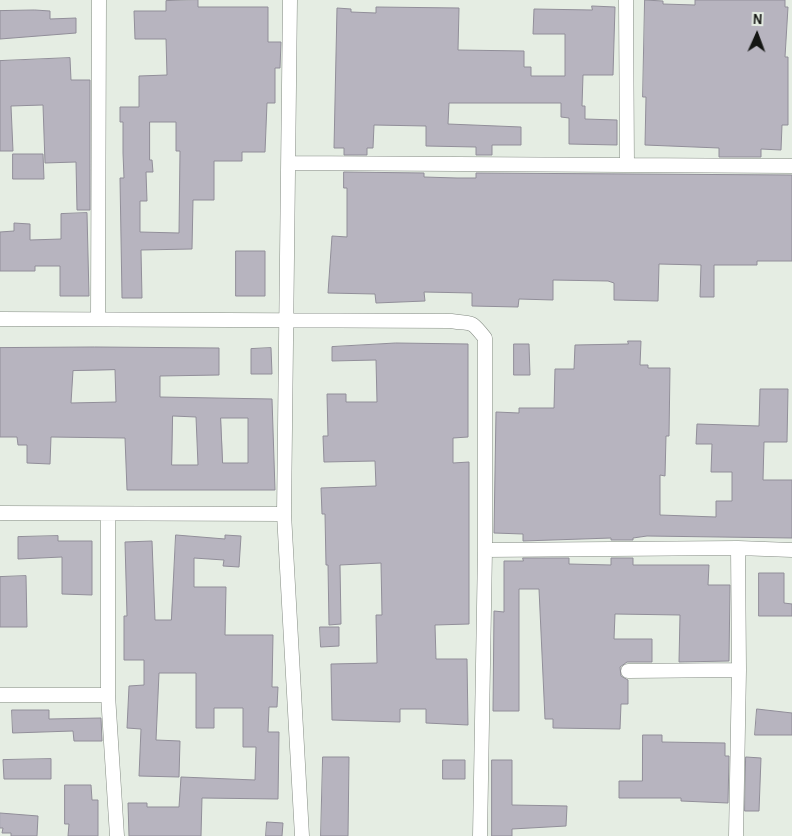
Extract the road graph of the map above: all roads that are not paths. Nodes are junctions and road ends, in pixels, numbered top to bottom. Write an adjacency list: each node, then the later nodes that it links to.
1 (99, 0): 8 (street)
2 (290, 0): 4 (street)
3 (626, 0): 5 (street)
4 (289, 163): 5 (street); 9 (street)
5 (627, 164): 6 (street)
6 (792, 166)
7 (0, 319): 8 (street)
8 (98, 319): 9 (street)
9 (284, 319): 12 (street); 14 (street)
10 (0, 513): 11 (street)
11 (108, 514): 12 (street); 19 (street)
12 (284, 514): 21 (street)
13 (738, 548): 14 (street); 15 (street); 17 (street)
14 (485, 550): 22 (street)
15 (792, 550)
16 (628, 670): 17 (street)
17 (739, 670): 23 (street)
18 (0, 695): 19 (street)
19 (108, 695): 20 (street)
20 (116, 836)
21 (302, 836)
22 (480, 836)
23 (736, 836)

